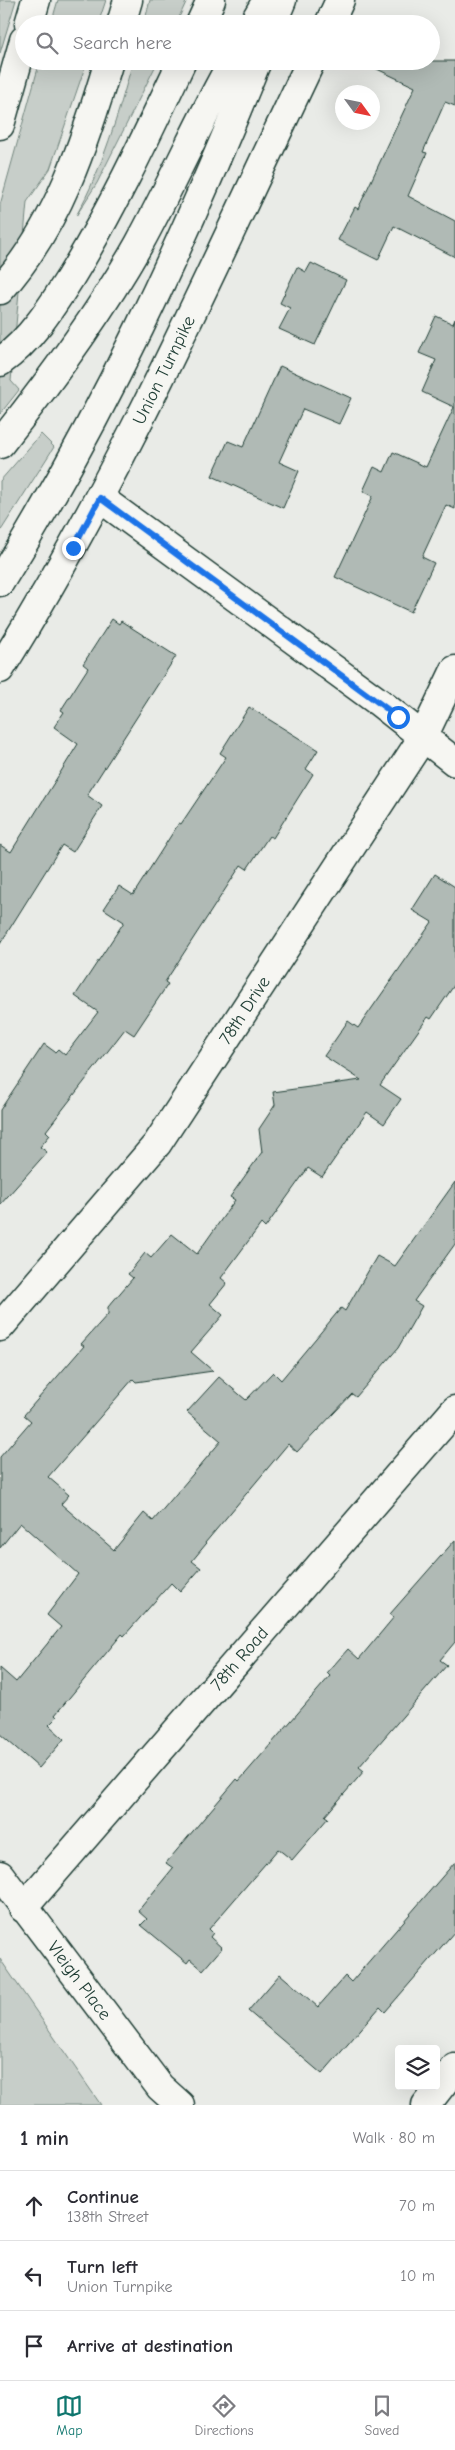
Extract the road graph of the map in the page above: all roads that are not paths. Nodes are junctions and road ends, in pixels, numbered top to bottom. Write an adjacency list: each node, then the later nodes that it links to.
1 (36, 0): 7 (main road)
2 (128, 0): 8 (main road)
3 (211, 0): 9 (main road)
4 (266, 0): 10 (main road)
5 (282, 0): 11 (main road)
6 (340, 0): 12 (main road)
7 (32, 15)
8 (123, 15)
9 (204, 15)
10 (258, 15)
11 (276, 15)
12 (333, 15)
13 (15, 70): 19 (main road)
14 (106, 70): 20 (main road)
15 (178, 70): 21 (main road)
16 (227, 70): 22 (main road)
17 (253, 70): 24 (main road)
18 (307, 70): 23 (main road, Union Turnpike)
19 (0, 124)
20 (0, 290)
21 (0, 362)
22 (0, 444)
23 (100, 498): 25 (main road, Union Turnpike); 27 (main road)
24 (0, 582)
25 (0, 670)
26 (455, 670): 27 (main road, 78th Drive)
27 (423, 736): 28 (main road); 29 (main road, 78th Drive)
28 (455, 762)
29 (0, 1327)
30 (455, 1410): 32 (main road, 78th Road)
31 (0, 1874): 32 (main road, Vleigh Place)
32 (23, 1908): 34 (main road, Vleigh Place)
33 (455, 2068): 36 (main road)
34 (160, 2096): 35 (main road, Vleigh Place)
35 (180, 2105)
36 (426, 2105)

